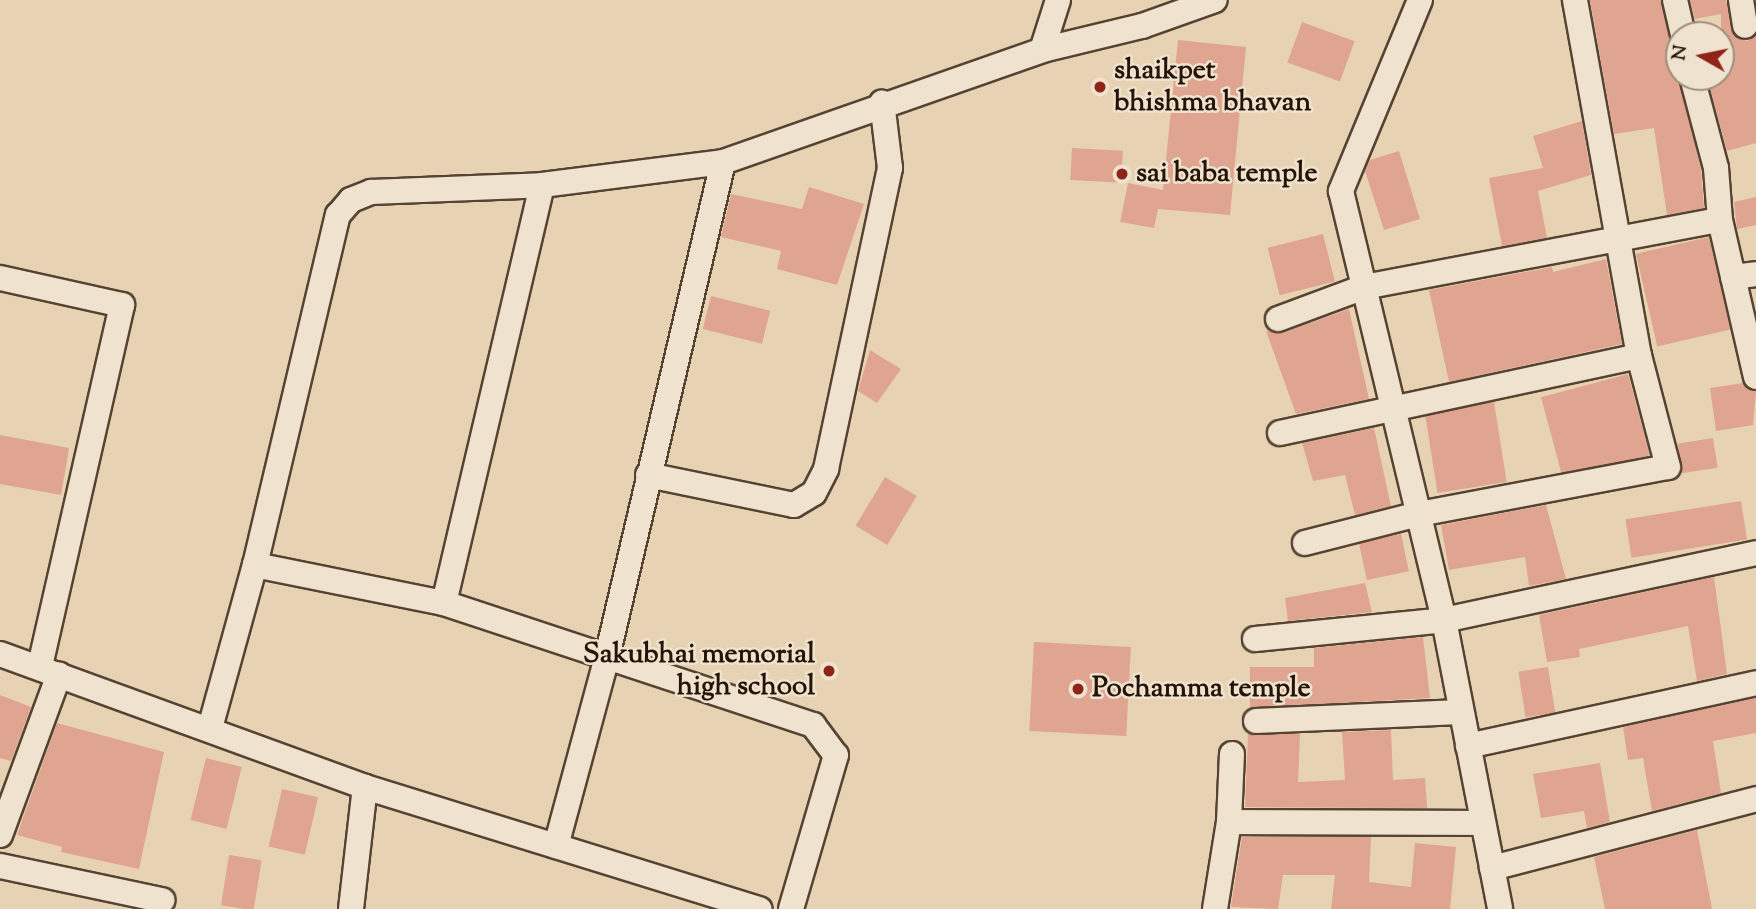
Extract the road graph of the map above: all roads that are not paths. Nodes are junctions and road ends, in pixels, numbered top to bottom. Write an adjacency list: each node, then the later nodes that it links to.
1 (1058, 0): 11 (street)
2 (1150, 0): 9 (street)
3 (1215, 0): 9 (street)
4 (1420, 0): 20 (street)
5 (1576, 0): 17 (street)
6 (1675, 0): 8 (street)
7 (1741, 0): 10 (street)
8 (1679, 21)
9 (1142, 26): 11 (street)
10 (1745, 26)
11 (1042, 50): 13 (street)
12 (1696, 91): 16 (street)
13 (883, 102): 14 (street); 26 (street)
14 (723, 162): 15 (street); 26 (street)
15 (542, 185): 30 (street); 31 (street)
16 (1720, 219): 17 (street); 18 (street)
17 (1616, 237): 20 (street); 22 (street)
18 (1744, 275): 23 (street)
19 (0, 278): 36 (street)
20 (1364, 287): 21 (street); 24 (street)
21 (1278, 320)
22 (1639, 356): 24 (street); 27 (street)
23 (1756, 377)
24 (1394, 409): 25 (street); 27 (street)
25 (1280, 433)
26 (648, 475): 35 (street)
27 (1419, 514): 28 (street); 32 (street)
28 (1305, 543)
29 (1756, 553): 32 (street)
30 (255, 565): 31 (street); 40 (street)
31 (444, 603): 35 (street)
32 (1444, 620): 33 (street); 38 (street)
33 (1255, 639)
34 (0, 654): 36 (street)
35 (607, 657): 48 (street); 54 (street)
36 (50, 671): 40 (street); 47 (street)
37 (1756, 683): 41 (street)
38 (1460, 712): 39 (street); 41 (street)
39 (1256, 721)
40 (210, 728): 43 (street)
41 (1468, 746): 46 (street)
42 (1232, 754): 45 (street)
43 (365, 787): 48 (street); 52 (street)
44 (1756, 799): 50 (street)
45 (1229, 822): 46 (street); 55 (street)
46 (1482, 823): 50 (street)
47 (0, 835)
48 (556, 846): 53 (street)
49 (0, 866): 51 (street)
50 (1492, 868): 56 (street)
51 (162, 900)
52 (351, 909)
53 (760, 909)
54 (791, 909)
55 (1215, 909)
56 (1500, 909)

